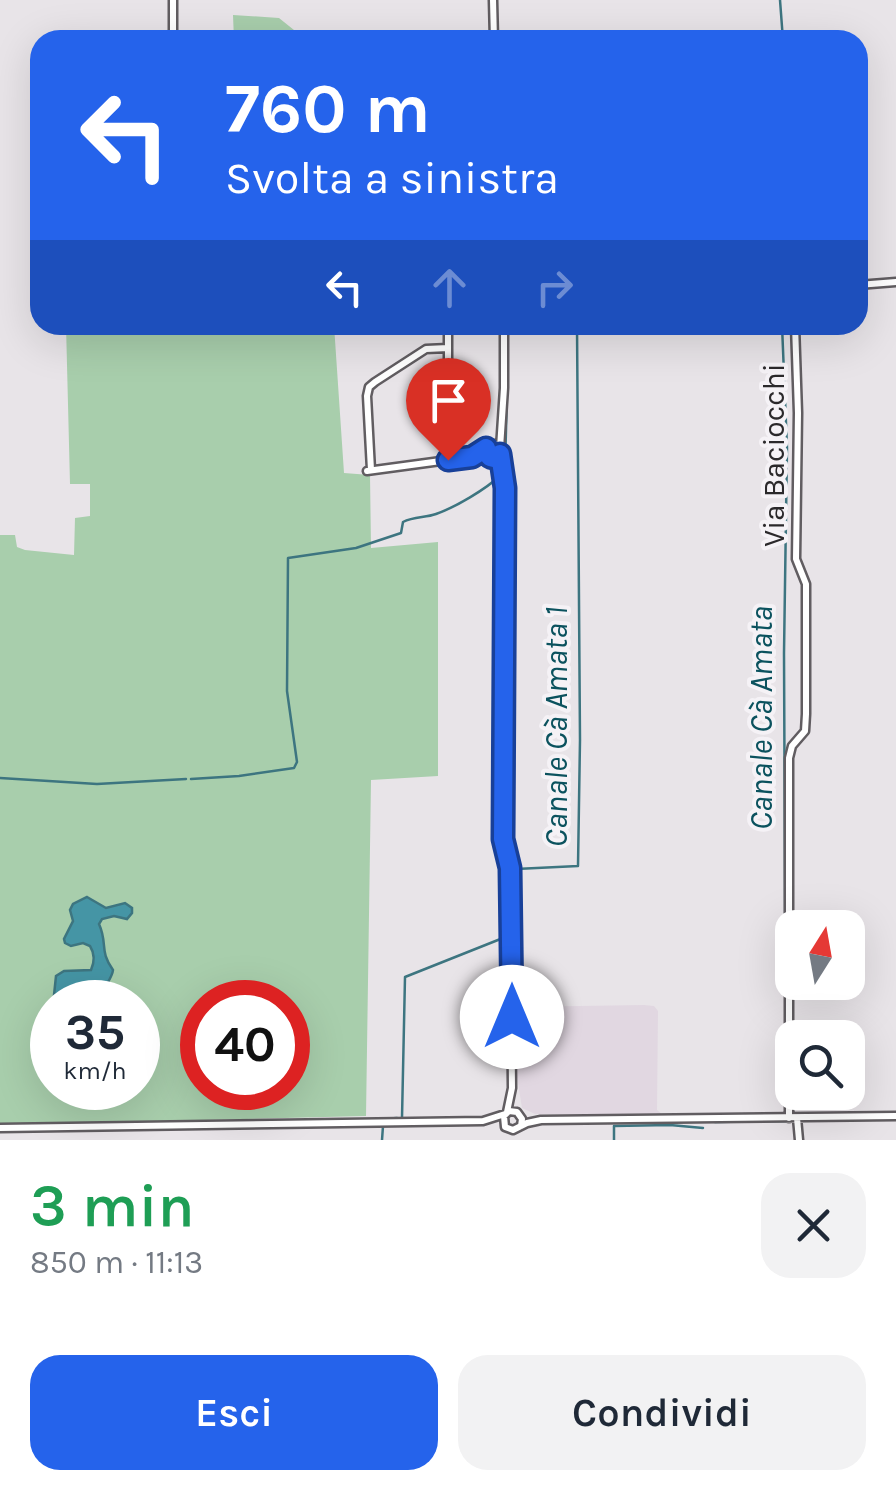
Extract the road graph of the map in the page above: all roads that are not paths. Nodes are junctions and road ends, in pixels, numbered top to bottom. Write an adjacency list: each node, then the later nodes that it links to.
1 (173, 0): 3 (street)
2 (494, 0): 4 (street)
3 (173, 30)
4 (494, 30)
5 (896, 282): 6 (street)
6 (868, 283)
7 (448, 335): 10 (street)
8 (504, 335): 11 (street)
9 (795, 335): 20 (street, Via Baciocchi)
10 (448, 348): 15 (street); 15 (street)
11 (501, 427): 12 (street); 13 (street)
12 (488, 446): 13 (street); 13 (street); 14 (street)
13 (496, 454): 14 (street); 16 (street)
14 (472, 457): 15 (street)
15 (448, 460)
16 (512, 1088): 17 (street); 18 (street)
17 (506, 1113): 18 (street); 22 (street); 25 (street)
18 (520, 1113): 21 (street); 23 (street)
19 (896, 1116): 20 (street)
20 (793, 1118): 21 (street); 26 (street, Via Baciocchi)
21 (541, 1120): 23 (street)
22 (482, 1121): 24 (street); 25 (street)
23 (521, 1126): 25 (street); 25 (street)
24 (0, 1128)
25 (508, 1128)
26 (799, 1140)

